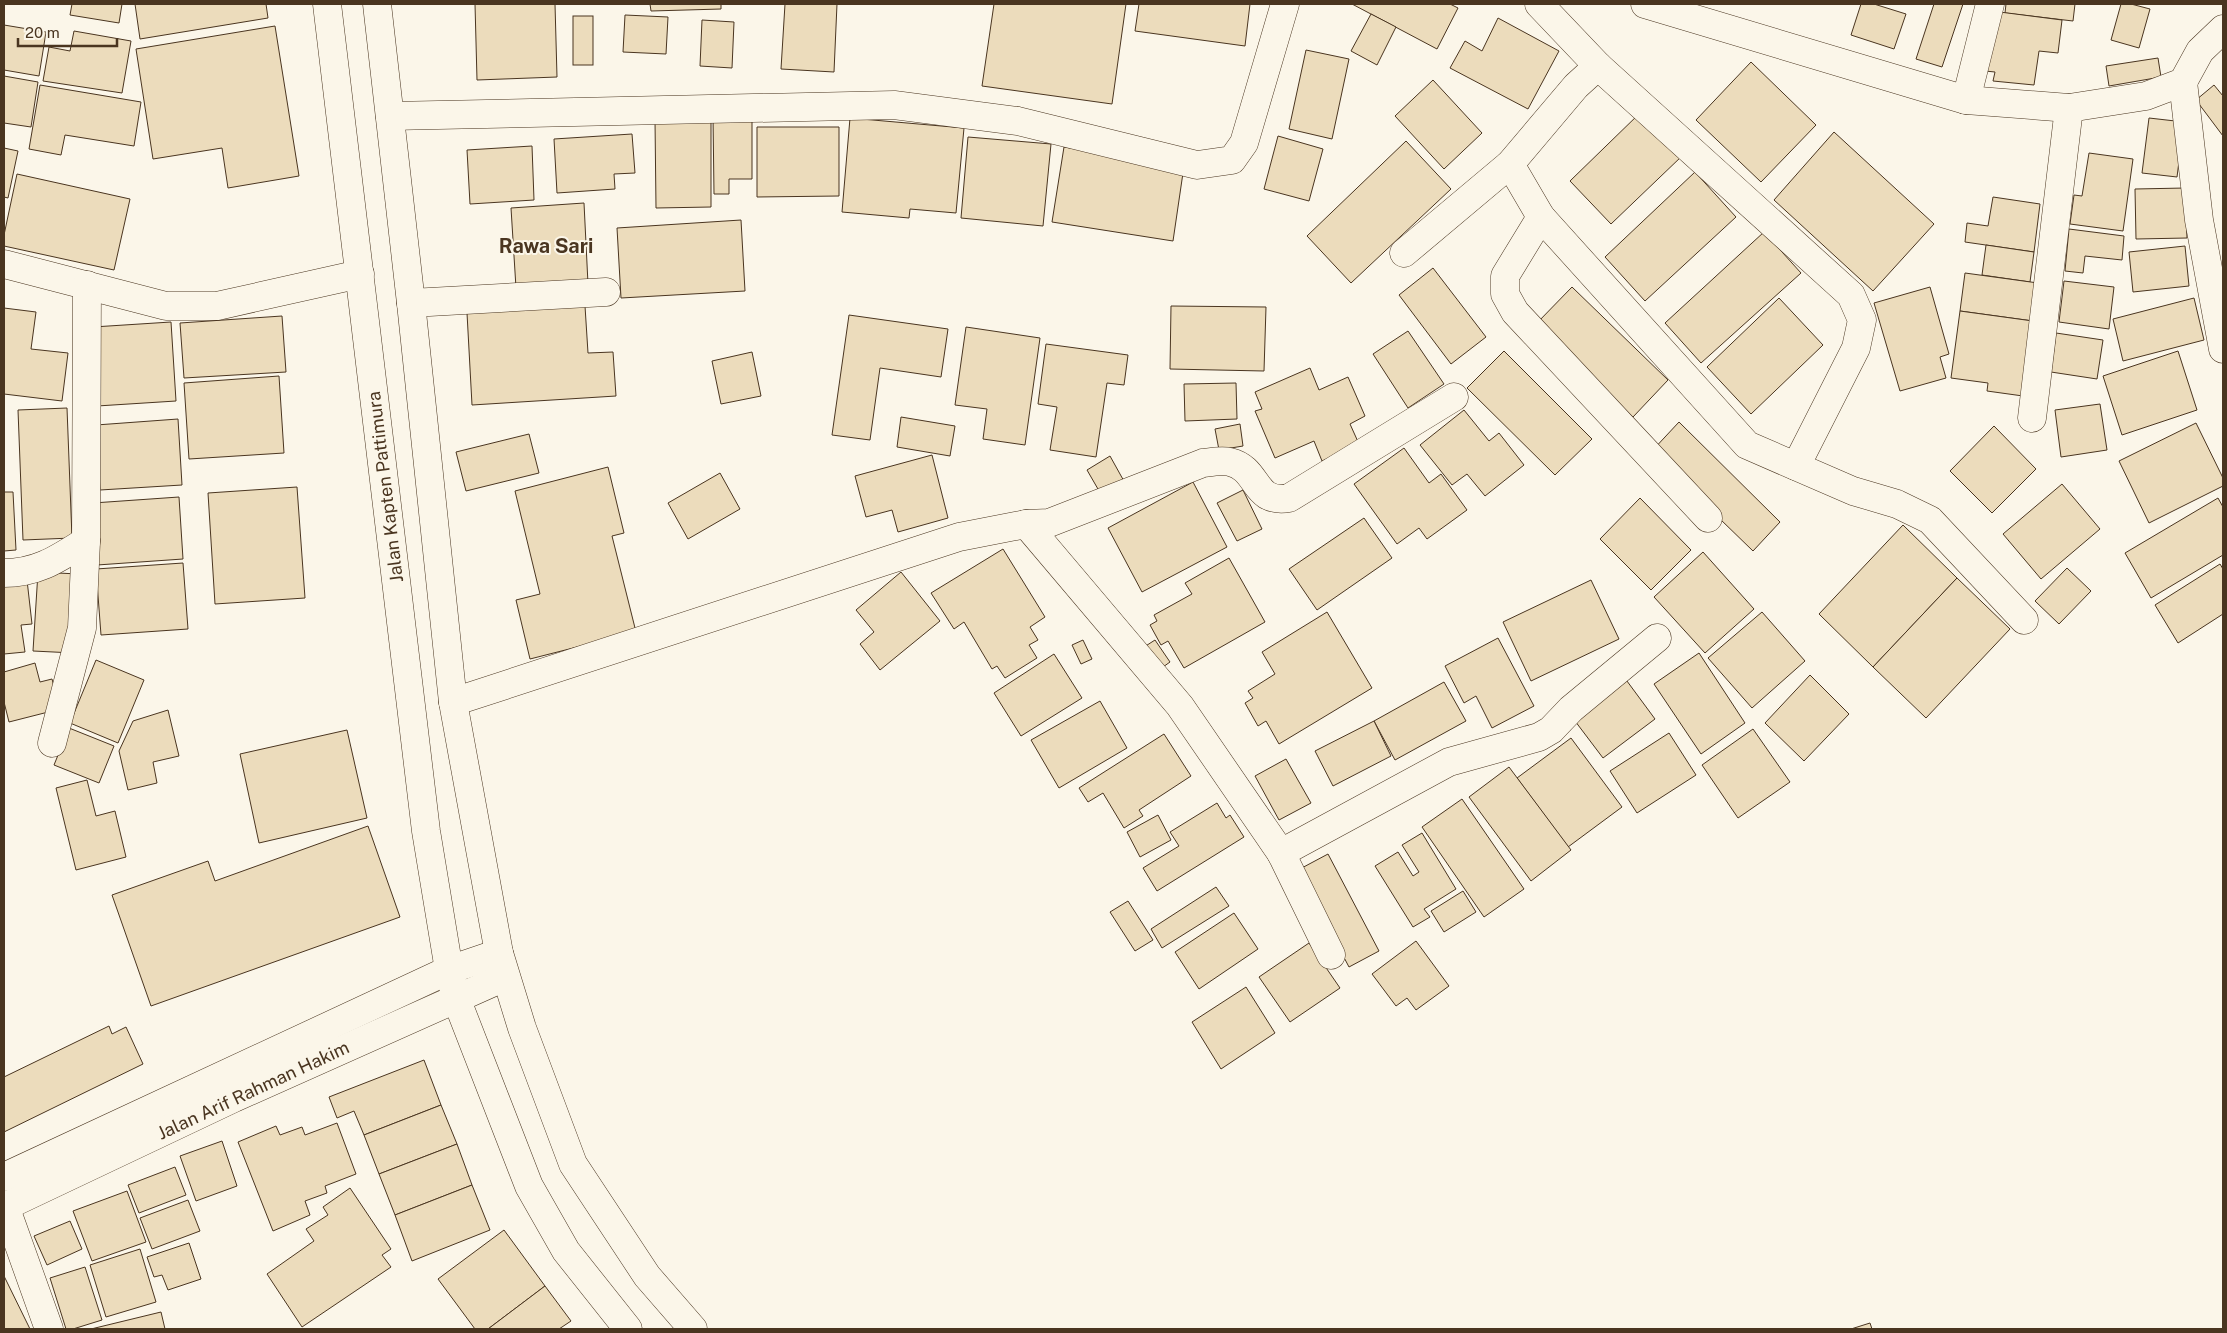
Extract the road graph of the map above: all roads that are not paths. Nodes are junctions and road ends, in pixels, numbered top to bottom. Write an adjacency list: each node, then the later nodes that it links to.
1 (327, 4): 17 (street, Jalan Kapten Pattimura)
2 (377, 4): 12 (street)
3 (1285, 4): 12 (street)
4 (1539, 4): 8 (street)
5 (1645, 4): 10 (street)
6 (1990, 4): 10 (street)
7 (2223, 29): 9 (street)
8 (1598, 66): 13 (street); 24 (street)
9 (2183, 82): 11 (street); 21 (street)
10 (1966, 100): 11 (street)
11 (2069, 108): 23 (street)
12 (390, 116): 20 (street)
13 (1510, 164): 14 (street); 15 (street)
14 (1541, 217): 24 (street); 25 (street)
15 (1404, 253)
16 (4, 264): 18 (street)
17 (360, 274): 18 (street); 36 (street, Jalan Kapten Pattimura)
18 (87, 285): 27 (street)
19 (606, 292): 20 (street)
20 (412, 303): 31 (street)
21 (2223, 350)
22 (1454, 397): 26 (street)
23 (2032, 418)
24 (1796, 466): 29 (street)
25 (1708, 518)
26 (1026, 524): 31 (street); 33 (street)
27 (86, 541): 28 (street); 32 (street)
28 (4, 572)
29 (2024, 620)
30 (1657, 638): 33 (street)
31 (453, 702): 35 (street)
32 (52, 743)
33 (1281, 853): 34 (street)
34 (1331, 955)
35 (502, 965): 36 (street, Jalan Arif Rahman Hakim); 37 (street, Jalan Arif Rahman Hakim); 42 (street)
36 (449, 970): 37 (street, Jalan Kapten Pattimura); 38 (street, Jalan Arif Rahman Hakim)
37 (456, 998): 39 (street, Jalan Arif Rahman Hakim); 41 (street, Jalan Kapten Pattimura)
38 (4, 1177)
39 (5, 1207): 40 (street)
40 (49, 1329)
41 (628, 1329)
42 (694, 1329)

